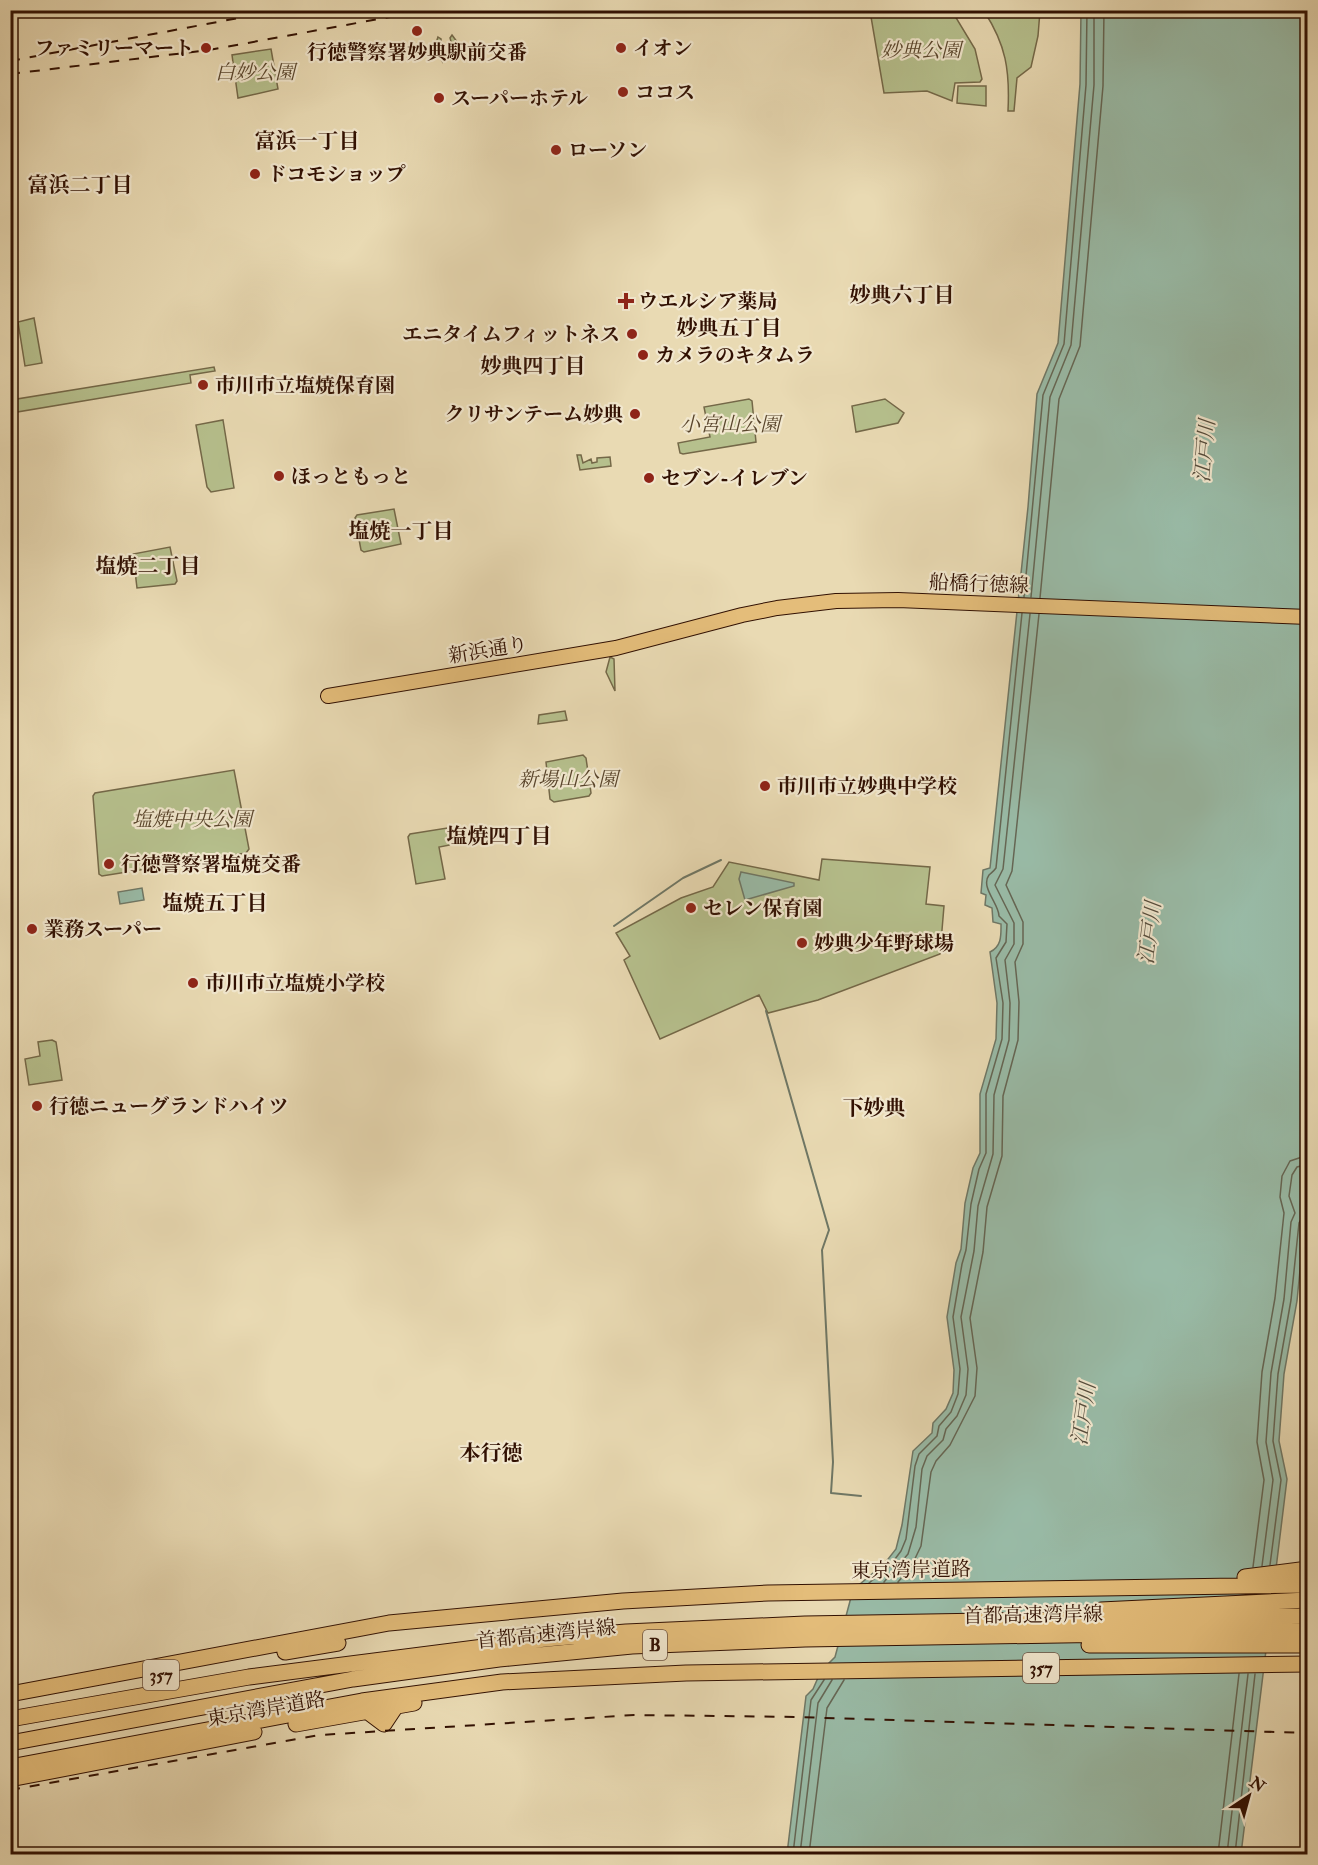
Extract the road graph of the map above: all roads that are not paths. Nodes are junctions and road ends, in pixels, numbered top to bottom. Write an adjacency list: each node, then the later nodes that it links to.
1 (1308, 617): 2 (main road, 船橋行徳線)
2 (654, 639): 3 (main road, 新浜通り)
3 (328, 696)
4 (1308, 1569): 6 (highway)
5 (1308, 1585): 6 (highway, 東京湾岸道路 / 357)
6 (1146, 1586): 8 (highway, 東京湾岸道路 / 357)
7 (1308, 1600): 10 (highway)
8 (516, 1613): 16 (highway, 東京湾岸道路 / 357); 17 (highway, 東京湾岸道路 / 357)
9 (1308, 1616): 10 (highway, 首都高速湾岸線 / B)
10 (994, 1622): 18 (highway, 首都高速湾岸線 / B)
11 (1308, 1631): 12 (highway, 首都高速湾岸線 / B)
12 (928, 1637): 13 (highway); 19 (highway, 首都高速湾岸線 / B)
13 (1308, 1645)
14 (1308, 1664): 15 (highway, 東京湾岸道路 / 357)
15 (529, 1681): 20 (highway, 東京湾岸道路 / 357); 21 (highway, 東京湾岸道路 / 357)
16 (10, 1694)
17 (10, 1703)
18 (10, 1719)
19 (12, 1743)
20 (10, 1767)
21 (10, 1779)

